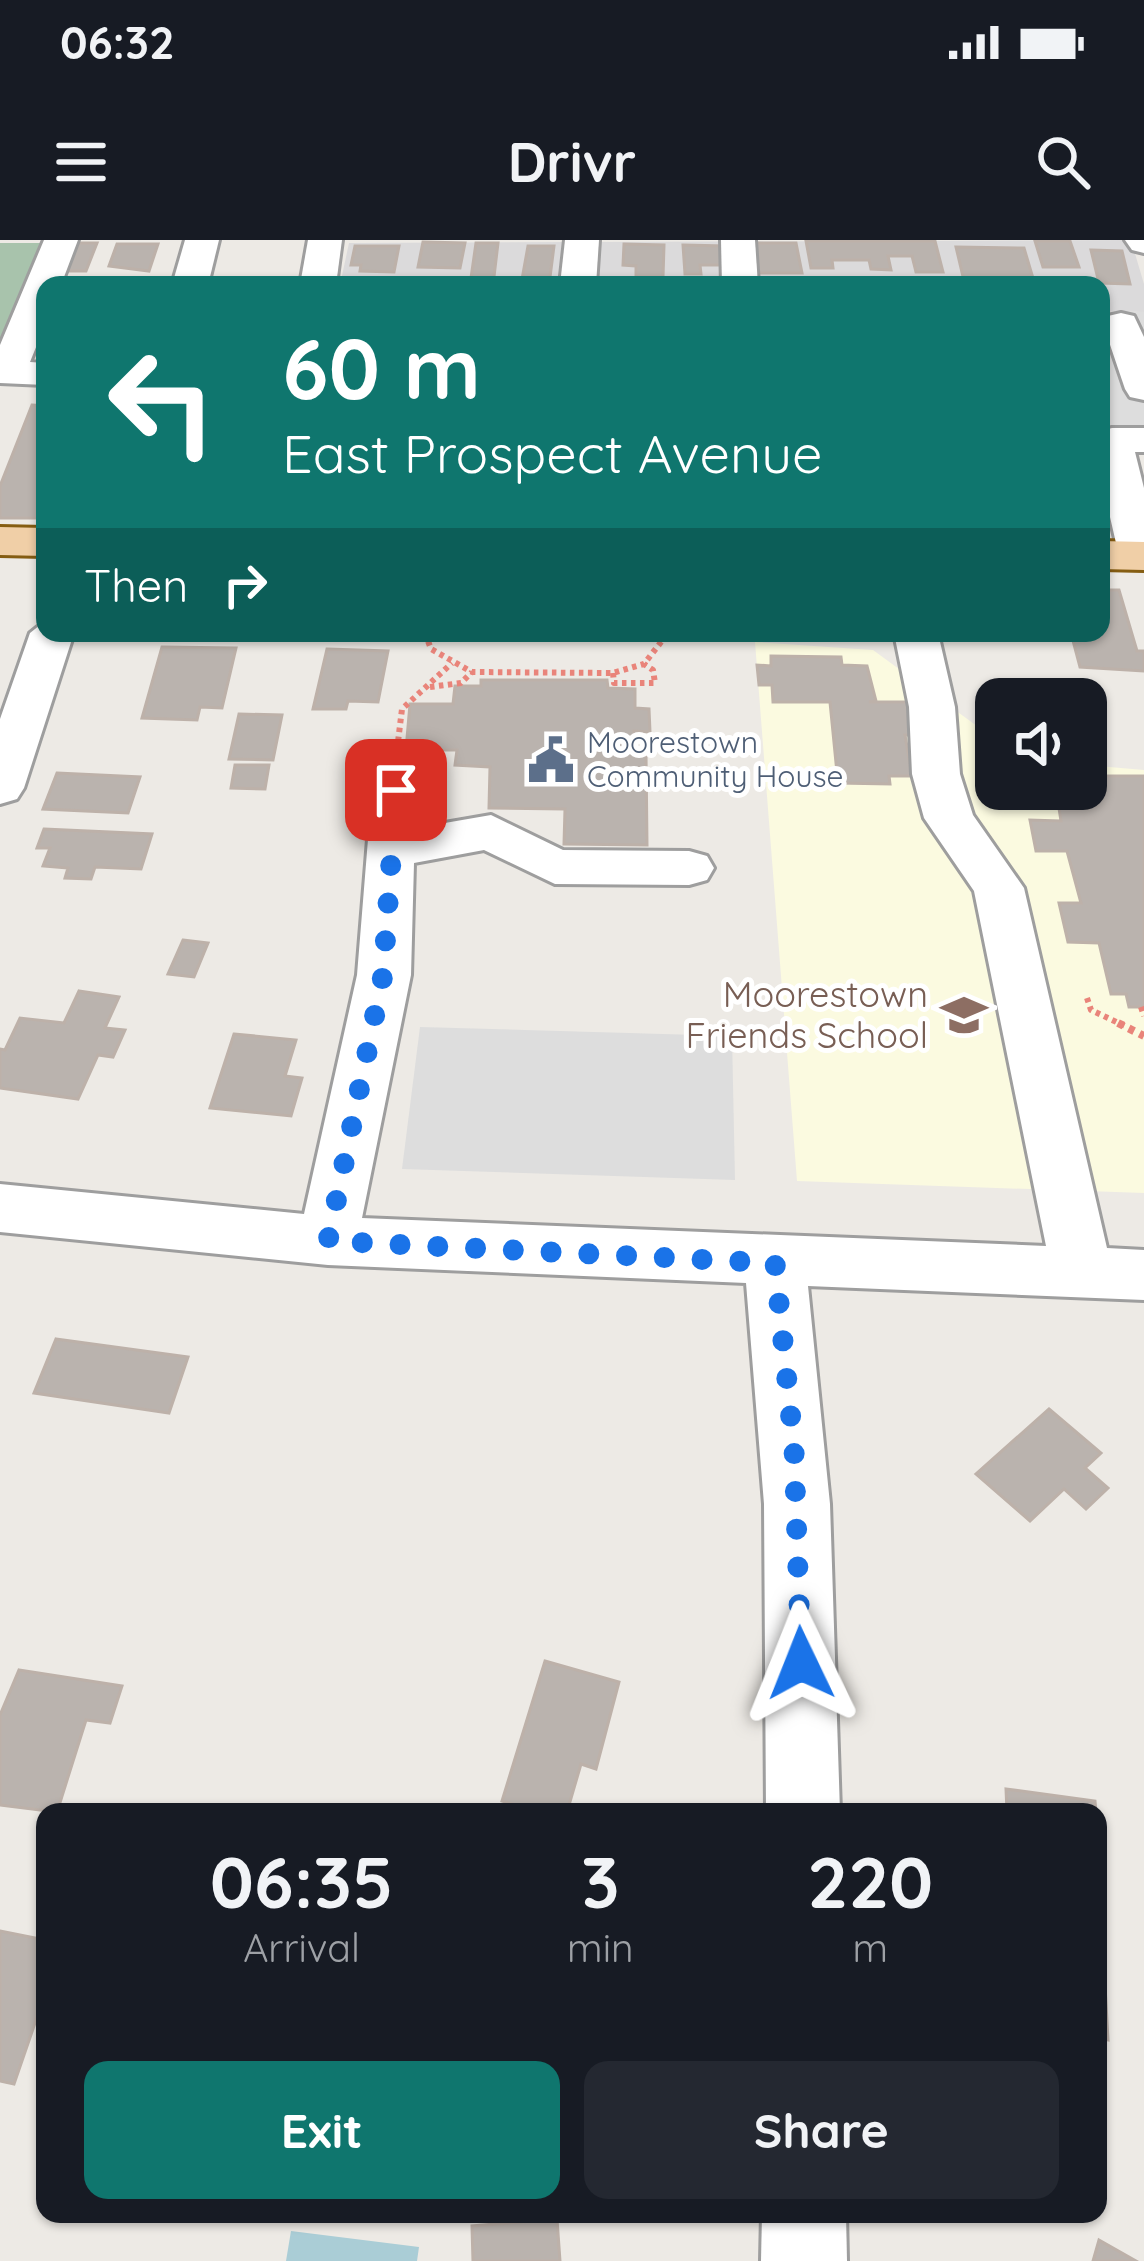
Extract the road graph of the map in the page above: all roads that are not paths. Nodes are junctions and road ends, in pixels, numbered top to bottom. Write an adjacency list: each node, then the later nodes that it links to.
1 (61, 240): 6 (street)
2 (202, 240): 7 (street)
3 (326, 240): 8 (street)
4 (582, 240): 9 (street)
5 (738, 240): 10 (street)
6 (46, 276)
7 (192, 276)
8 (319, 276)
9 (579, 276)
10 (740, 276)
11 (36, 302): 13 (street)
12 (1121, 324): 14 (street)
13 (36, 374)
14 (1144, 389)
15 (1119, 437): 18 (street)
16 (0, 541): 17 (main road)
17 (36, 542)
18 (1128, 556)
19 (49, 642): 22 (street)
20 (918, 642): 28 (street)
21 (397, 770): 23 (street)
22 (0, 788)
23 (388, 853): 24 (street); 26 (street)
24 (688, 868)
25 (3, 1217): 26 (street)
26 (328, 1241): 27 (street)
27 (775, 1263): 28 (street); 30 (street)
28 (1082, 1273): 29 (street)
29 (1144, 1275)
30 (803, 1803)
31 (804, 2223): 32 (street)
32 (804, 2261)

